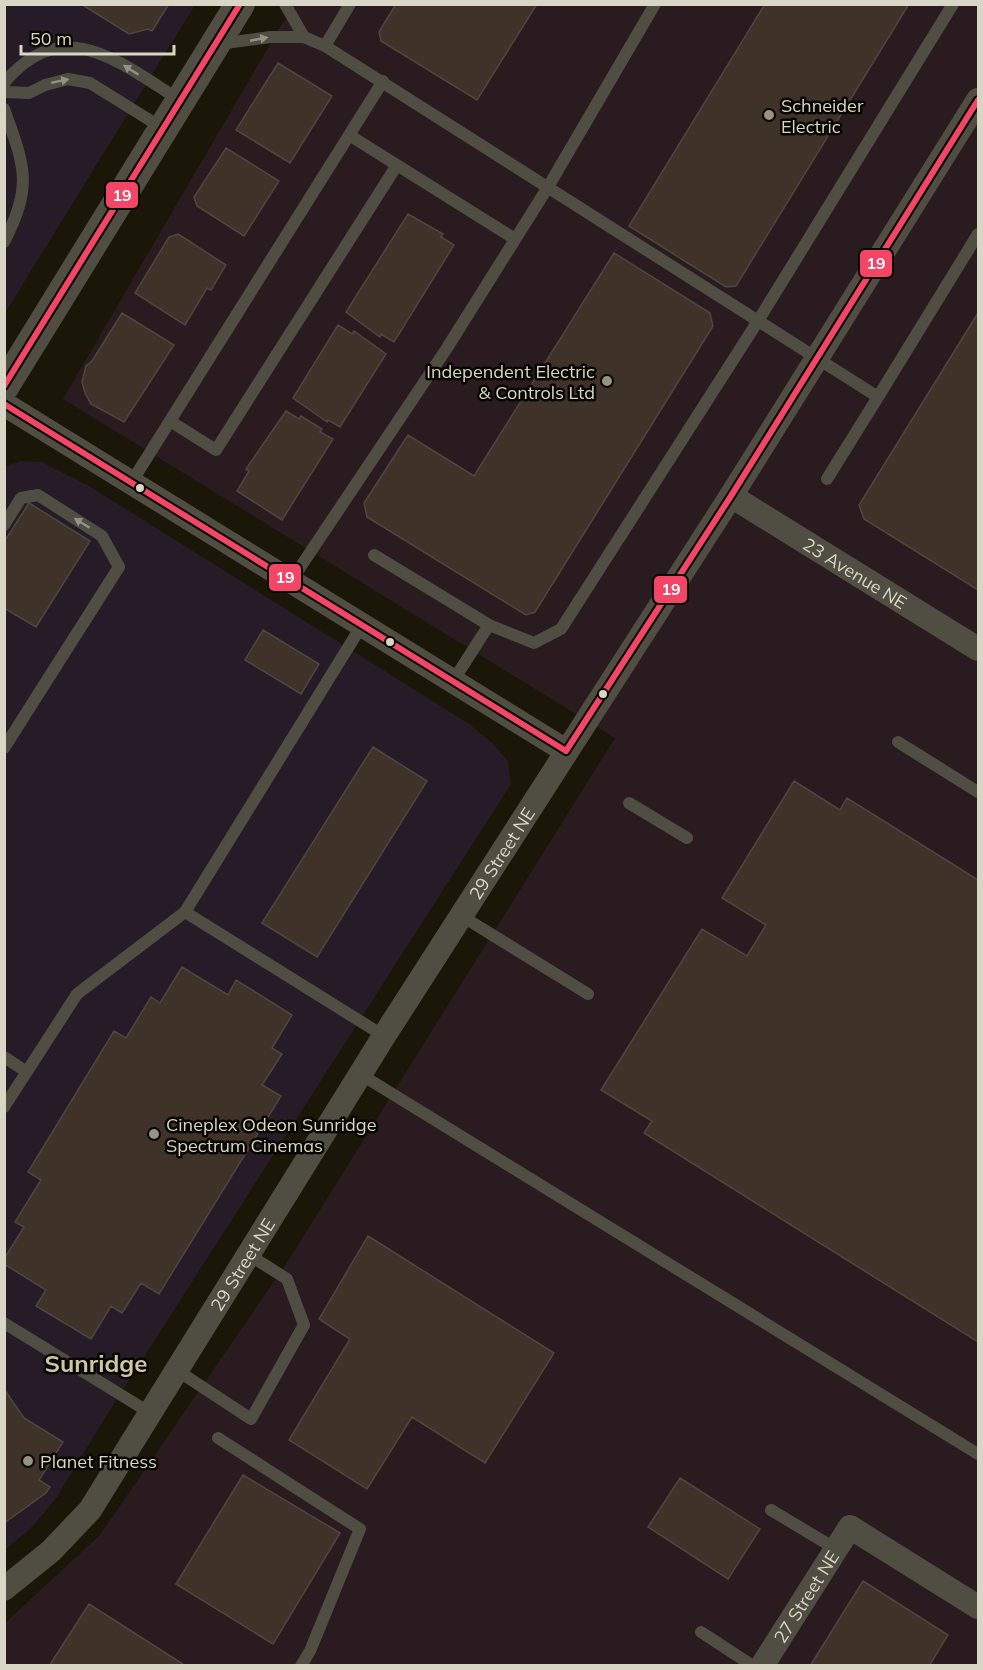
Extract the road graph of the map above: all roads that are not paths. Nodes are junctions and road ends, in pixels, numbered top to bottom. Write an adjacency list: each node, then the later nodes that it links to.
1 (240, 4): 7 (street)
2 (285, 4): 6 (lane)
3 (350, 4): 8 (lane)
4 (656, 4): 18 (lane)
5 (953, 4): 22 (lane)
6 (304, 36): 7 (lane, one-way to 6); 8 (lane)
7 (214, 45): 13 (street)
8 (325, 46): 9 (lane)
9 (383, 81): 16 (lane); 18 (lane)
10 (4, 83): 13 (lane, one-way to 10)
11 (4, 92): 15 (lane, one-way to 15)
12 (978, 100): 23 (street, 29 Street NE)
13 (181, 101): 15 (street)
14 (4, 109): 21 (lane)
15 (164, 129): 24 (street)
16 (350, 135): 17 (lane); 27 (lane)
17 (397, 165): 20 (lane); 27 (lane)
18 (548, 187): 20 (lane); 22 (lane)
19 (978, 234): 25 (lane)
20 (515, 239): 33 (lane)
21 (4, 242)
22 (758, 321): 23 (lane); 35 (lane)
23 (817, 358): 25 (lane); 30 (street, 29 Street NE)
24 (4, 387)
25 (878, 397): 28 (lane)
26 (4, 404): 29 (street)
27 (170, 421): 29 (lane)
28 (826, 479)
29 (131, 483): 33 (street)
30 (731, 496): 36 (street, 23 Avenue NE); 40 (street, 29 Street NE)
31 (4, 525): 39 (lane, one-way to 31)
32 (374, 555): 35 (lane)
33 (291, 581): 34 (street)
34 (362, 625): 37 (street); 44 (lane)
35 (489, 625): 37 (lane)
36 (978, 649)
37 (453, 681): 40 (street)
38 (898, 742): 41 (lane)
39 (4, 748)
40 (566, 751): 45 (street, 29 Street NE)
41 (978, 792)
42 (629, 803): 43 (lane)
43 (687, 838)
44 (185, 912): 47 (lane); 49 (lane)
45 (460, 915): 46 (lane); 47 (street, 29 Street NE)
46 (588, 994)
47 (384, 1036): 50 (street, 29 Street NE)
48 (4, 1057): 49 (lane)
49 (27, 1072): 51 (lane)
50 (360, 1074): 52 (street, 29 Street NE); 57 (lane)
51 (4, 1107)
52 (249, 1255): 54 (street, 29 Street NE); 54 (lane)
53 (4, 1323): 55 (lane)
54 (178, 1371): 55 (street, 29 Street NE)
55 (152, 1414): 60 (street, 29 Street NE)
56 (218, 1438): 63 (lane)
57 (978, 1454)
58 (771, 1510): 59 (lane)
59 (836, 1549): 61 (street, 27 Street NE); 65 (street, 27 Street NE)
60 (4, 1589)
61 (978, 1607)
62 (701, 1632): 64 (lane)
63 (301, 1665)
64 (753, 1665)
65 (762, 1665)

